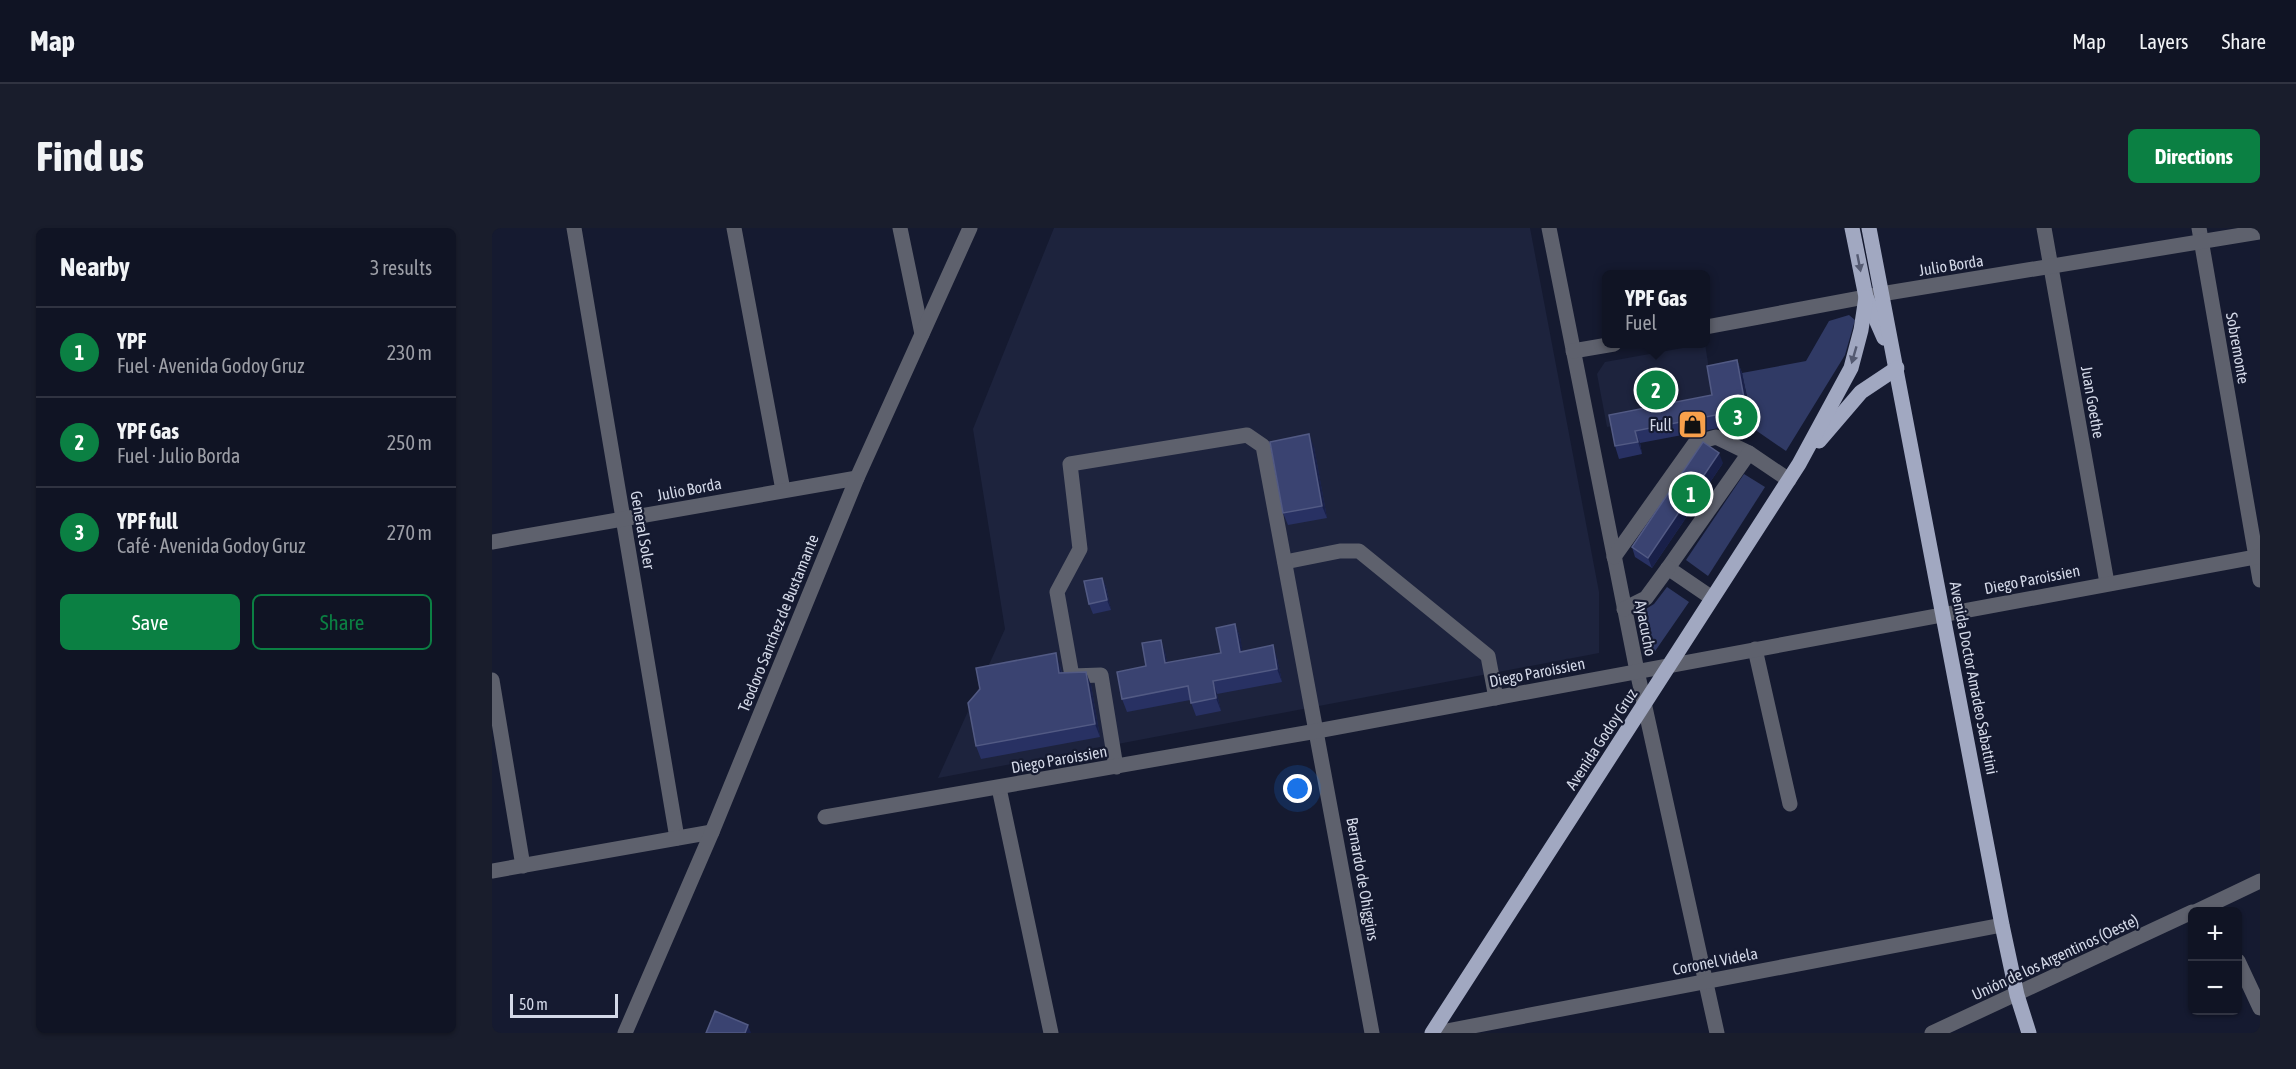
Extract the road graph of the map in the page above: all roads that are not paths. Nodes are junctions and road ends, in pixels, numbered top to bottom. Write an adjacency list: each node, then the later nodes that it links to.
1 (574, 228): 24 (street, General Soler)
2 (734, 228): 23 (street)
3 (900, 228): 15 (street)
4 (970, 228): 15 (street, Teodoro Sanchez de Bustamante)
5 (1549, 228): 17 (street, Ayacucho)
6 (1852, 228): 13 (main road, Avenida Doctor Amadeo Sabattini, one-way to 13)
7 (1869, 228): 12 (main road, Avenida Doctor Amadeo Sabattini)
8 (2044, 228): 11 (street, Juan Goethe)
9 (2260, 232): 10 (street, Julio Borda)
10 (2201, 236): 11 (street, Julio Borda); 26 (street, Sobremonte)
11 (2051, 267): 12 (street, Julio Borda); 31 (street, Juan Goethe)
12 (1881, 294): 13 (street, Julio Borda); 18 (main road, Avenida Doctor Amadeo Sabattini)
13 (1866, 297): 14 (street, Julio Borda); 18 (main road, Avenida Doctor Amadeo Sabattini); 20 (main road, Avenida Godoy Gruz, one-way to 20)
14 (1710, 326)
15 (922, 334): 21 (street, Teodoro Sanchez de Bustamante)
16 (1602, 346): 17 (street)
17 (1573, 351): 27 (street, Ayacucho)
18 (1897, 368): 20 (main road, Avenida Godoy Gruz); 34 (main road, Avenida Doctor Amadeo Sabattini)
19 (1749, 453): 22 (street); 27 (street); 29 (street)
20 (1799, 464): 22 (main road, Avenida Godoy Gruz)
21 (857, 478): 23 (street, Julio Borda); 46 (street, Teodoro Sanchez de Bustamante)
22 (1789, 480): 32 (main road, Avenida Godoy Gruz)
23 (783, 490): 24 (street, Julio Borda)
24 (623, 520): 25 (street, Julio Borda); 47 (street, General Soler)
25 (492, 542)
26 (2258, 556): 30 (street, Sobremonte); 31 (street, Diego Paroissien)
27 (1614, 557): 33 (street, Ayacucho)
28 (1285, 562): 39 (street); 41 (street, Bernardo de Ohiggins); 42 (street, Bernardo de Ohiggins)
29 (1668, 568): 32 (street); 33 (street)
30 (2260, 580)
31 (2107, 583): 34 (street, Diego Paroissien)
32 (1712, 598): 36 (main road, Avenida Godoy Gruz)
33 (1624, 609): 37 (street, Ayacucho)
34 (1944, 614): 35 (street, Diego Paroissien); 53 (main road, Avenida Doctor Amadeo Sabattini)
35 (1755, 649): 36 (street, Diego Paroissien); 44 (street)
36 (1669, 664): 37 (street, Diego Paroissien); 40 (main road, Avenida Godoy Gruz)
37 (1637, 671): 39 (street, Diego Paroissien); 40 (street, Ayacucho)
38 (492, 680): 48 (street)
39 (1496, 698): 41 (street, Diego Paroissien)
40 (1644, 705): 55 (street, Ayacucho); 61 (main road, Avenida Godoy Gruz)
41 (1317, 731): 42 (street, Diego Paroissien); 60 (street, Bernardo de Ohiggins)
42 (1116, 767): 43 (street, Diego Paroissien)
43 (999, 789): 45 (street, Diego Paroissien); 59 (street)
44 (1790, 804)
45 (825, 817)
46 (712, 832): 47 (street); 58 (street, Teodoro Sanchez de Bustamante)
47 (677, 838): 48 (street)
48 (523, 866): 49 (street)
49 (492, 871)
50 (2260, 881): 51 (street, Unión de los Argentinos (Oeste))
51 (2214, 907)
52 (2188, 915): 56 (street, Unión de los Argentinos (Oeste))
53 (2002, 925): 55 (street, Coronel Videla); 56 (main road, Avenida Doctor Amadeo Sabattini)
54 (2242, 970): 57 (street)
55 (1705, 981): 61 (street, Coronel Videla); 62 (street, Ayacucho)
56 (2017, 995): 63 (street, Unión de los Argentinos (Oeste)); 64 (main road, Avenida Doctor Amadeo Sabattini)
57 (2260, 1008)
58 (625, 1033)
59 (1051, 1033)
60 (1372, 1033)
61 (1434, 1033)
62 (1717, 1033)
63 (1932, 1033)
64 (2029, 1033)

